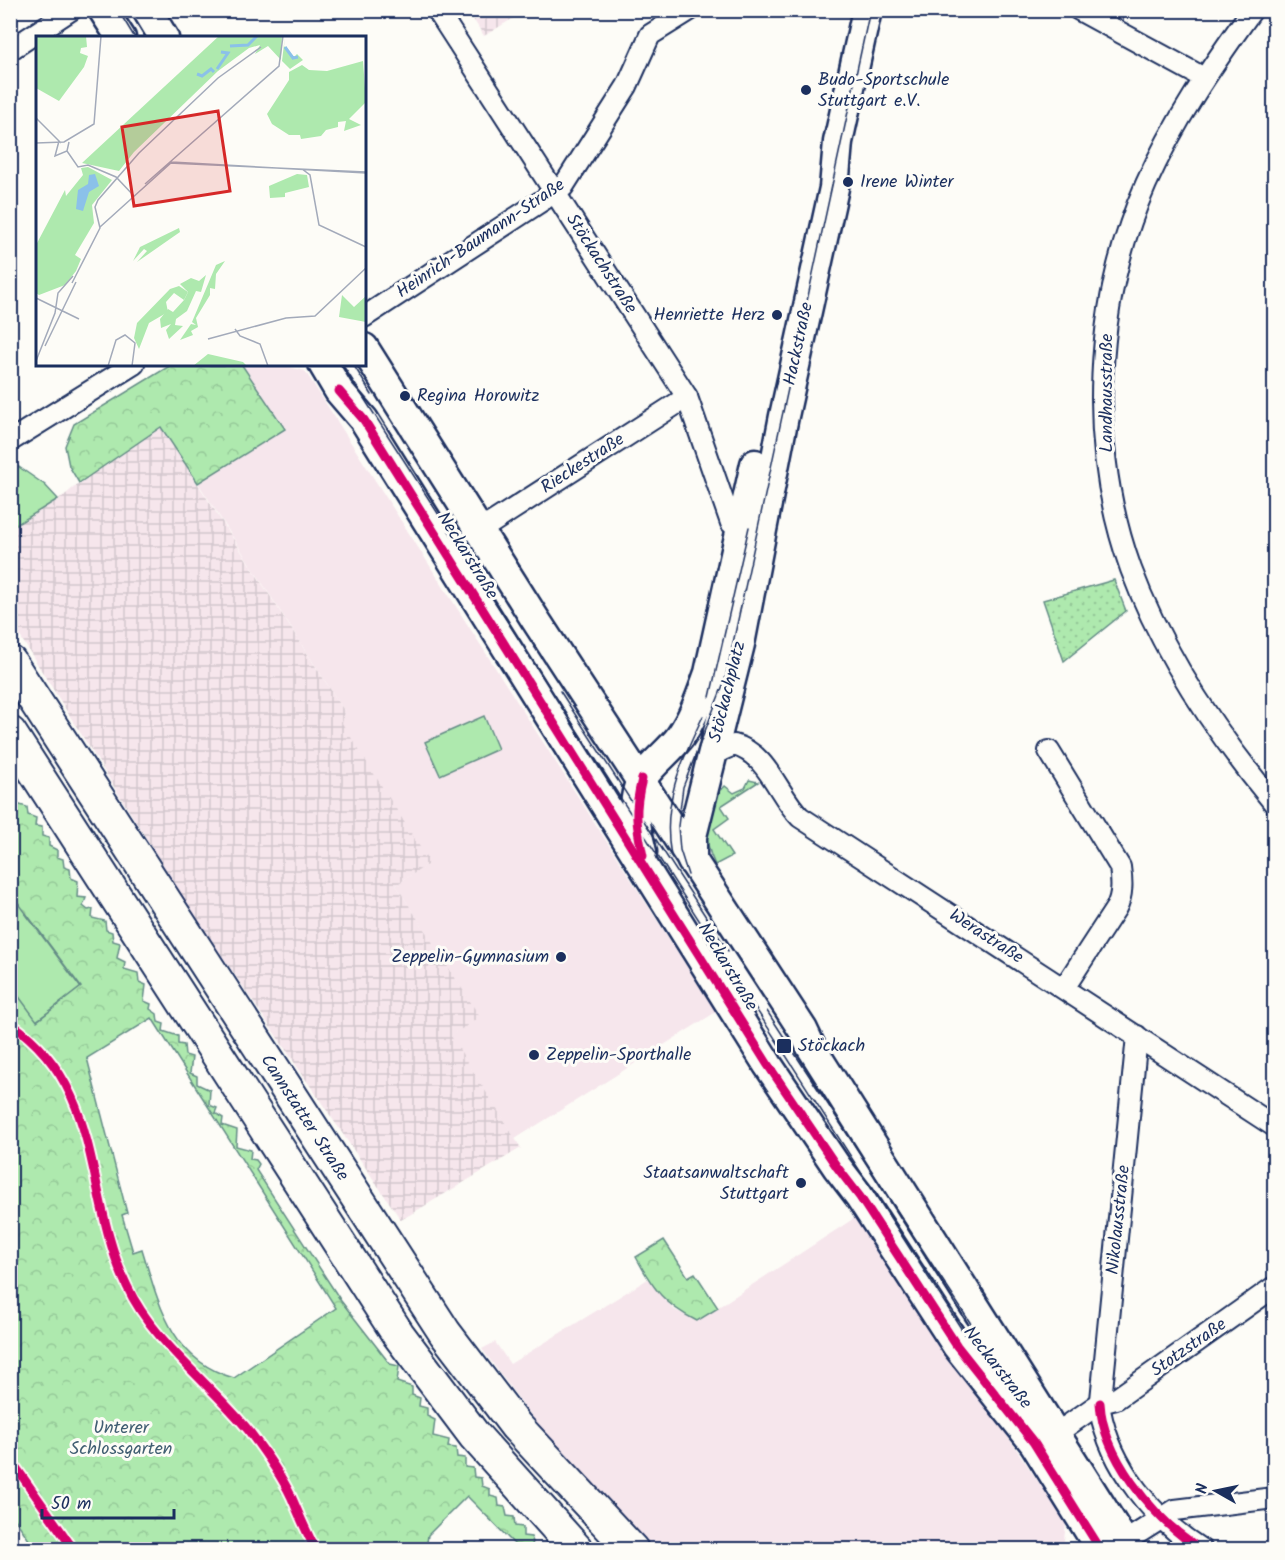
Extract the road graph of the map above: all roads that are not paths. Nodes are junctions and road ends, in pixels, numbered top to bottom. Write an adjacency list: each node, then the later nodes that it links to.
1 (71, 10): 11 (street)
2 (103, 10): 9 (main road)
3 (147, 10): 10 (main road)
4 (436, 10): 13 (street, Stöckachstraße)
5 (690, 10): 13 (street, Heinrich-Baumann-Straße)
6 (867, 10): 20 (main road, Hackstraße)
7 (1079, 10): 12 (street)
8 (1252, 10): 12 (street, Landhausstraße)
9 (120, 36)
10 (163, 36)
11 (10, 50)
12 (1204, 78): 27 (street, Landhausstraße)
13 (556, 193): 14 (street, Heinrich-Baumann-Straße); 18 (street, Stöckachstraße)
14 (366, 316)
15 (366, 351): 21 (main road, Neckarstraße)
16 (131, 366): 19 (street)
17 (323, 366): 29 (main road, Neckarstraße)
18 (687, 397): 20 (street, Stöckachstraße); 21 (street, Rieckestraße)
19 (10, 441)
20 (752, 526): 25 (main road, Stöckachplatz); 26 (main road, Hackstraße)
21 (479, 531): 26 (main road, Neckarstraße)
22 (10, 662): 45 (main road, Cannstatter Straße)
23 (10, 733): 44 (main road)
24 (1049, 751): 30 (street)
25 (713, 754): 28 (main road, Stöckachplatz); 30 (street, Werastraße)
26 (642, 779): 28 (main road, Neckarstraße); 29 (main road)
27 (1275, 803)
28 (692, 861): 34 (main road, Neckarstraße)
29 (646, 869): 35 (main road, Neckarstraße)
30 (1064, 988): 31 (street, Werastraße)
31 (1137, 1036): 32 (street, Werastraße); 38 (street, Nikolausstraße)
32 (1275, 1126)
33 (1275, 1287): 38 (street, Stotzstraße)
34 (989, 1326): 35 (main road); 36 (main road, Neckarstraße)
35 (957, 1347): 37 (main road, Neckarstraße)
36 (1018, 1372): 37 (main road); 39 (main road, Neckarstraße)
37 (988, 1387): 43 (main road, Neckarstraße)
38 (1100, 1403): 39 (street); 40 (street)
39 (1065, 1427): 40 (street); 43 (main road, Neckarstraße)
40 (1110, 1445): 42 (street)
41 (1275, 1498): 42 (street)
42 (1161, 1520): 43 (street); 46 (street)
43 (1116, 1548)
44 (577, 1550)
45 (632, 1550)
46 (1202, 1550)

